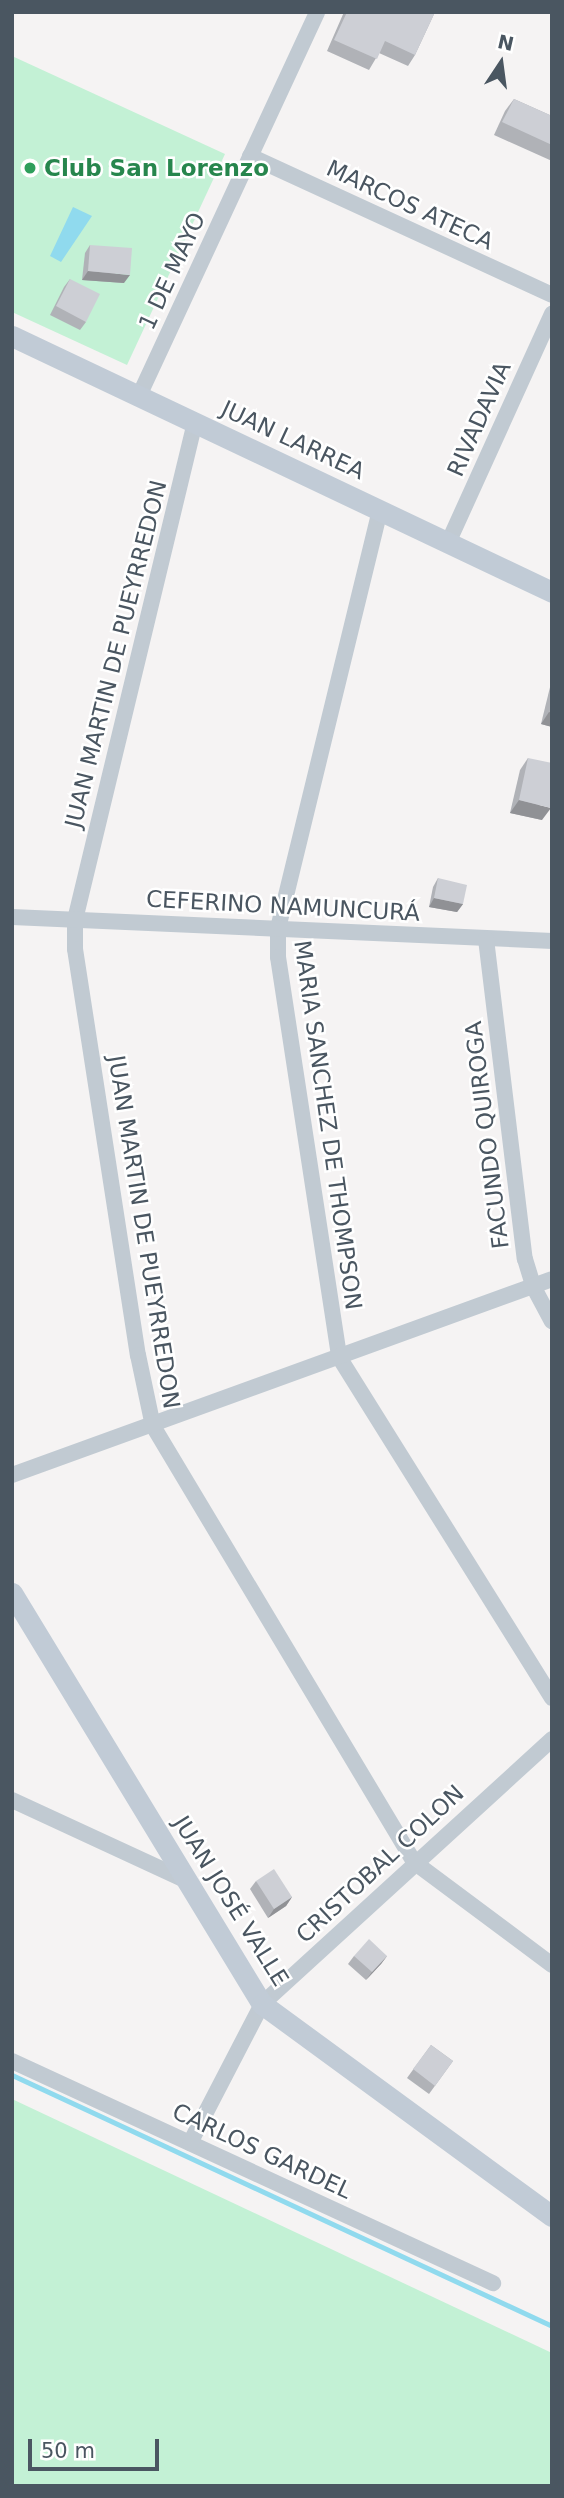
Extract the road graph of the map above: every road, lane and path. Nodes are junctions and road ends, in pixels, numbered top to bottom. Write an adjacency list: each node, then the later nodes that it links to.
1 (317, 12): 2 (street, 1 DE MAYO)
2 (250, 156): 3 (street, MARCOS ATECA); 6 (street, 1 DE MAYO)
3 (552, 295)
4 (552, 314): 9 (street, RIVADAVIA)
5 (12, 336): 6 (street, JUAN LARREA)
6 (139, 396): 7 (street, JUAN LARREA)
7 (195, 422): 8 (street, JUAN LARREA); 12 (street, JUAN MARTIN DE PUEYRREDON)
8 (380, 510): 9 (street, JUAN LARREA); 13 (street, MARIA SANCHEZ DE THOMPSON)
9 (449, 543): 10 (street, JUAN LARREA)
10 (552, 592)
11 (12, 917): 12 (street, CEFERINO NAMUNCURÁ)
12 (75, 920): 13 (street, CEFERINO NAMUNCURÁ); 20 (street, JUAN MARTIN DE PUEYRREDON)
13 (278, 928): 14 (street, CEFERINO NAMUNCURÁ); 19 (street, MARIA SANCHEZ DE THOMPSON)
14 (486, 939): 15 (street, CEFERINO NAMUNCURÁ); 17 (street, FACUNDO QUIROGA)
15 (552, 941)
16 (552, 1279): 17 (street)
17 (533, 1286): 18 (street, FACUNDO QUIROGA); 19 (street)
18 (552, 1321)
19 (339, 1357): 20 (street); 23 (street, MARIA SANCHEZ DE THOMPSON)
20 (153, 1426): 21 (street); 26 (street, JUAN MARTIN DE PUEYRREDON)
21 (12, 1475)
22 (12, 1593): 27 (street, JUAN JOSÉ VALLE)
23 (552, 1698)
24 (552, 1739): 26 (street, CRISTOBAL COLON)
25 (12, 1800): 27 (street)
26 (414, 1862): 28 (street, JUAN MARTIN DE PUEYRREDON); 29 (street, CRISTOBAL COLON)
27 (185, 1880): 29 (street, JUAN JOSÉ VALLE)
28 (552, 1965)
29 (262, 2004): 31 (street, CRISTOBAL COLON); 32 (street, JUAN JOSÉ VALLE)
30 (12, 2061): 31 (street, CARLOS GARDEL)
31 (190, 2143): 33 (street, CARLOS GARDEL)
32 (552, 2216)
33 (493, 2283)

